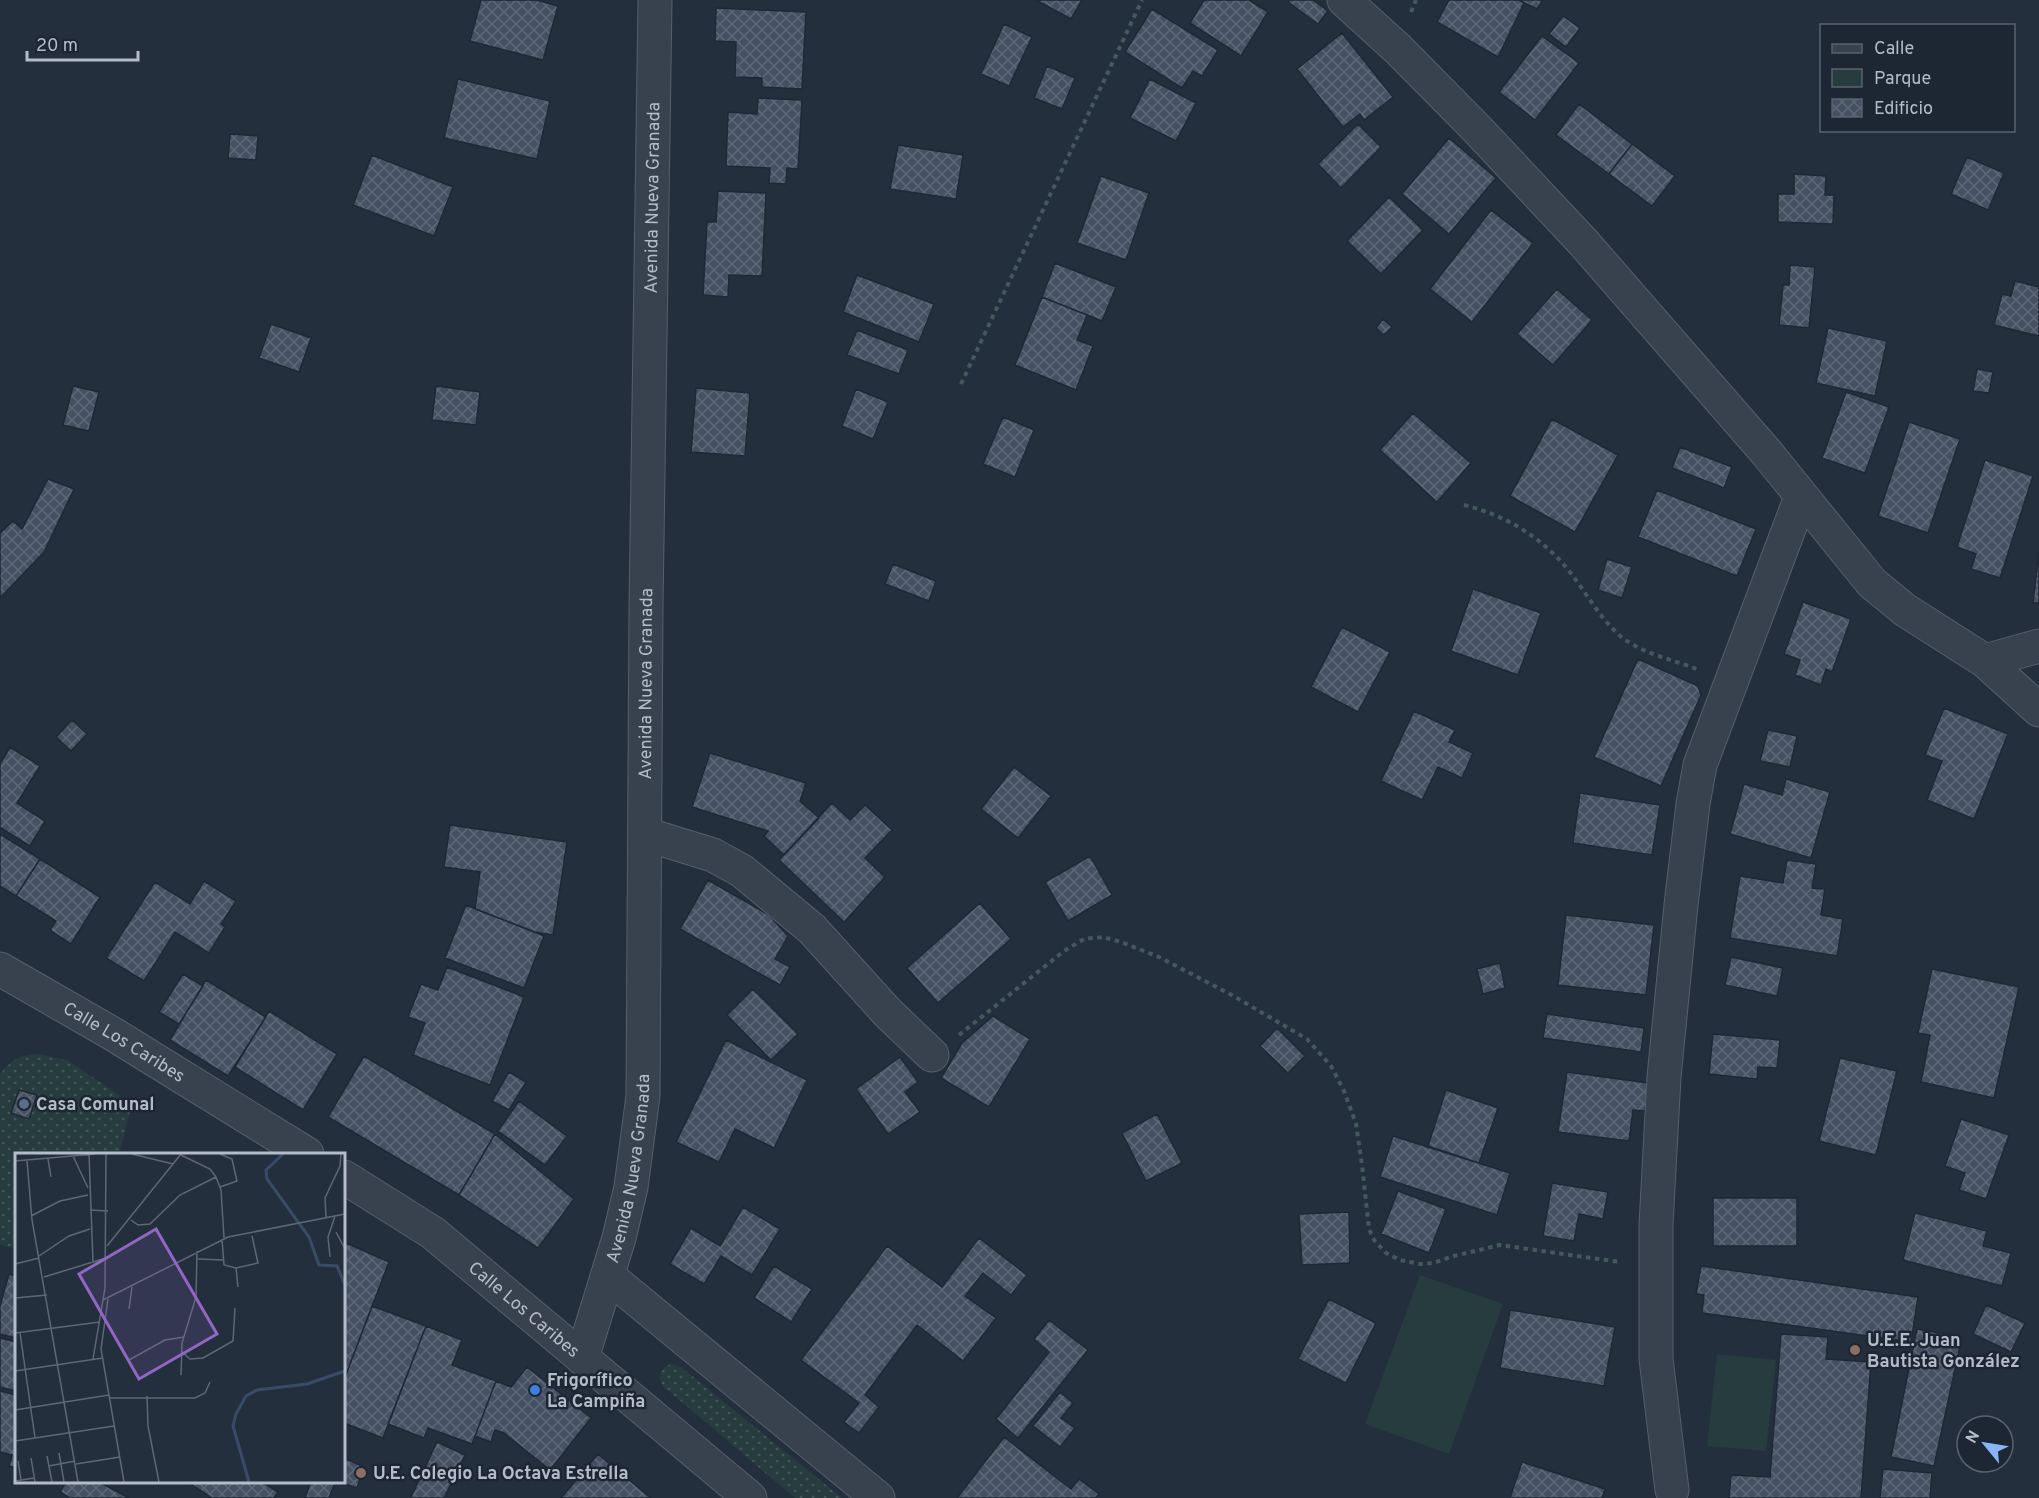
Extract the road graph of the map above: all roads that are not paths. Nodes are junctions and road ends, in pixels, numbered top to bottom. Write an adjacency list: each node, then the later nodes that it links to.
1 (655, 0): 7 (street, Avenida Nueva Granada)
2 (1344, 0): 3 (street)
3 (1801, 497): 5 (street); 14 (street)
4 (2039, 646): 5 (street)
5 (1984, 661): 6 (street)
6 (2039, 710)
7 (645, 834): 9 (street); 12 (street, Avenida Nueva Granada)
8 (0, 969): 10 (street, Calle Los Caribes)
9 (932, 1055)
10 (304, 1153)
11 (345, 1178): 13 (street, Calle Los Caribes)
12 (608, 1276): 13 (street, Avenida Nueva Granada); 16 (street)
13 (582, 1358): 15 (street, Calle Los Caribes)
14 (1672, 1490)
15 (750, 1498)
16 (878, 1498)

